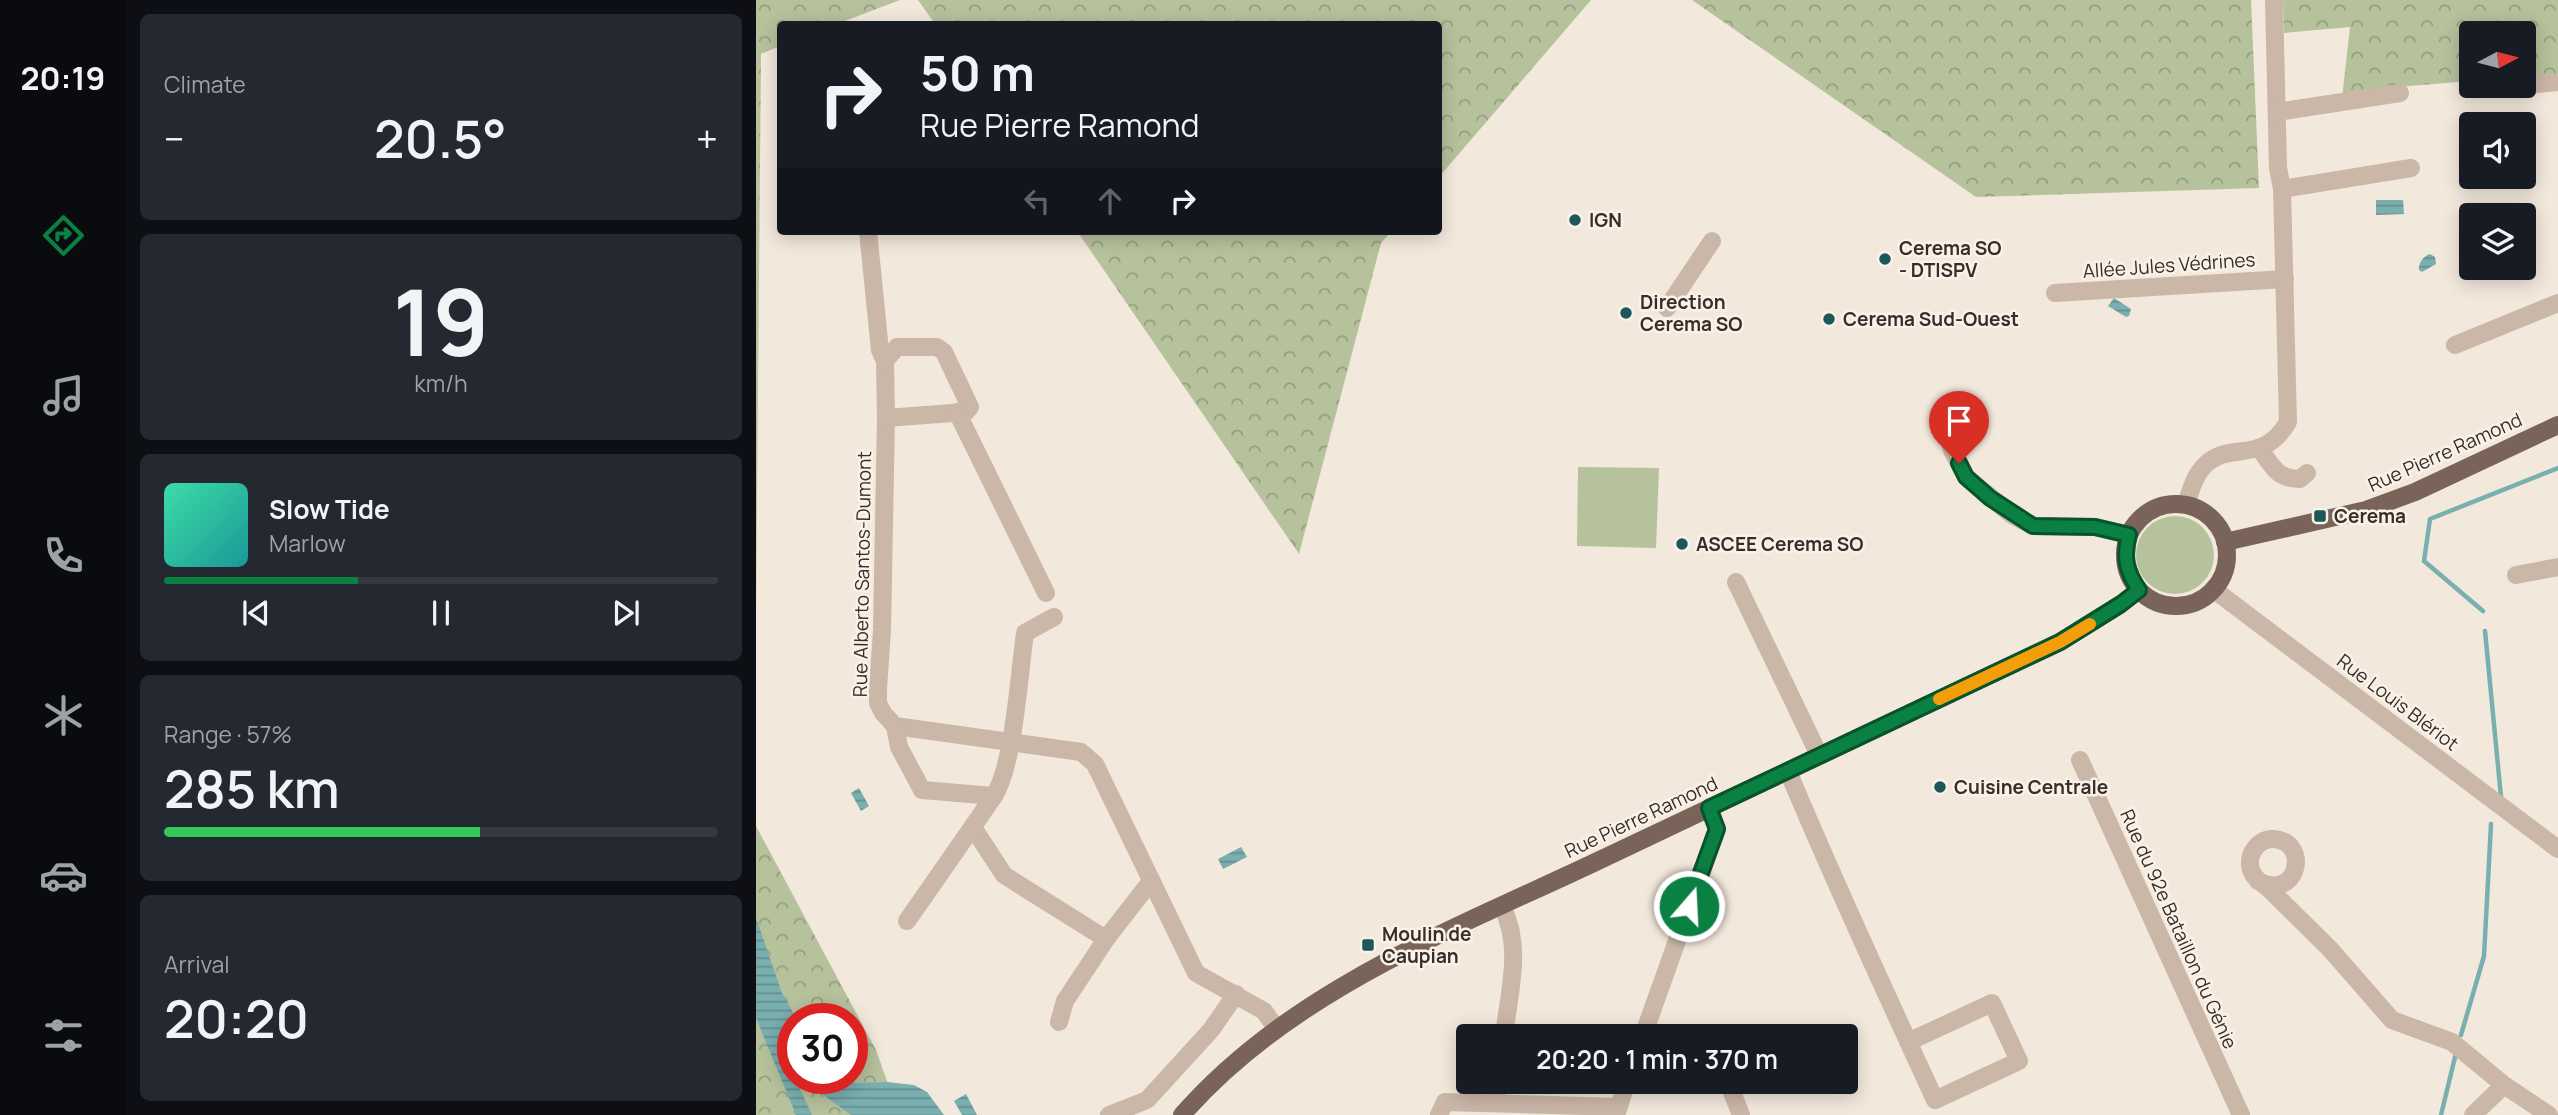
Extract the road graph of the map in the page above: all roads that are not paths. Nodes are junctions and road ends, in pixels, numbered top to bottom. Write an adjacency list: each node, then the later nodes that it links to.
1 (2274, 0): 5 (street, Allée Jules Védrines)
2 (2558, 82): 3 (street)
3 (2537, 84)
4 (2400, 93): 5 (street)
5 (2277, 112): 7 (street, Allée Jules Védrines)
6 (2411, 168): 7 (street)
7 (2282, 190): 10 (street, Allée Jules Védrines)
8 (868, 235): 15 (street, Rue Alberto Santos-Dumont)
9 (1712, 241): 13 (street)
10 (2285, 279): 11 (street, Allée Jules Védrines); 20 (street, Allée Jules Védrines)
11 (2055, 293)
12 (2558, 303): 14 (street)
13 (1667, 308)
14 (2455, 345)
15 (885, 361): 16 (street); 18 (street, Rue Alberto Santos-Dumont)
16 (957, 412): 18 (street); 30 (street)
17 (1940, 416): 23 (street)
18 (886, 418): 32 (street, Rue Alberto Santos-Dumont)
19 (2558, 425): 24 (main road, Rue Pierre Ramond)
20 (2260, 449): 21 (street); 22 (street)
21 (2307, 473)
22 (2186, 505): 23 (main road); 24 (main road)
23 (2129, 535): 29 (main road)
24 (2225, 542): 28 (main road)
25 (2558, 567): 26 (street)
26 (2516, 575)
27 (1736, 582): 34 (street)
28 (2213, 589): 29 (main road); 40 (street, Rue Louis Blériot)
29 (2139, 590): 34 (main road, Rue Pierre Ramond)
30 (1046, 593)
31 (1054, 617): 33 (street)
32 (895, 726): 33 (street); 37 (street, Rue Alberto Santos-Dumont)
33 (1010, 743): 37 (street); 41 (street)
34 (1819, 755): 36 (main road, Rue Pierre Ramond)
35 (2080, 760): 62 (street, Rue du 92e Bataillon du Génie)
36 (1788, 771): 38 (main road, Rue Pierre Ramond); 51 (street)
37 (994, 796): 39 (street)
38 (1709, 808): 43 (main road, Rue Pierre Ramond); 49 (street)
39 (974, 829): 44 (street); 45 (street)
40 (2558, 849)
41 (1151, 881): 45 (street); 46 (street)
42 (2259, 881): 52 (street)
43 (1502, 906): 48 (street); 50 (main road, Rue Pierre Ramond)
44 (907, 921)
45 (1106, 939): 47 (street)
46 (1236, 995): 50 (street); 59 (street)
47 (1059, 1022)
48 (1506, 1024)
49 (1647, 1024)
50 (1276, 1028): 58 (main road, Rue Pierre Ramond)
51 (1908, 1042): 51 (street)
52 (2504, 1085): 63 (street); 64 (street)
53 (1497, 1094): 56 (street)
54 (1623, 1094): 57 (street)
55 (1733, 1094): 61 (street)
56 (1496, 1102): 57 (street); 60 (street)
57 (1617, 1111)
58 (1188, 1113)
59 (1109, 1115)
60 (1439, 1115)
61 (1741, 1115)
62 (2241, 1115)
63 (2473, 1115)
64 (2549, 1115)

